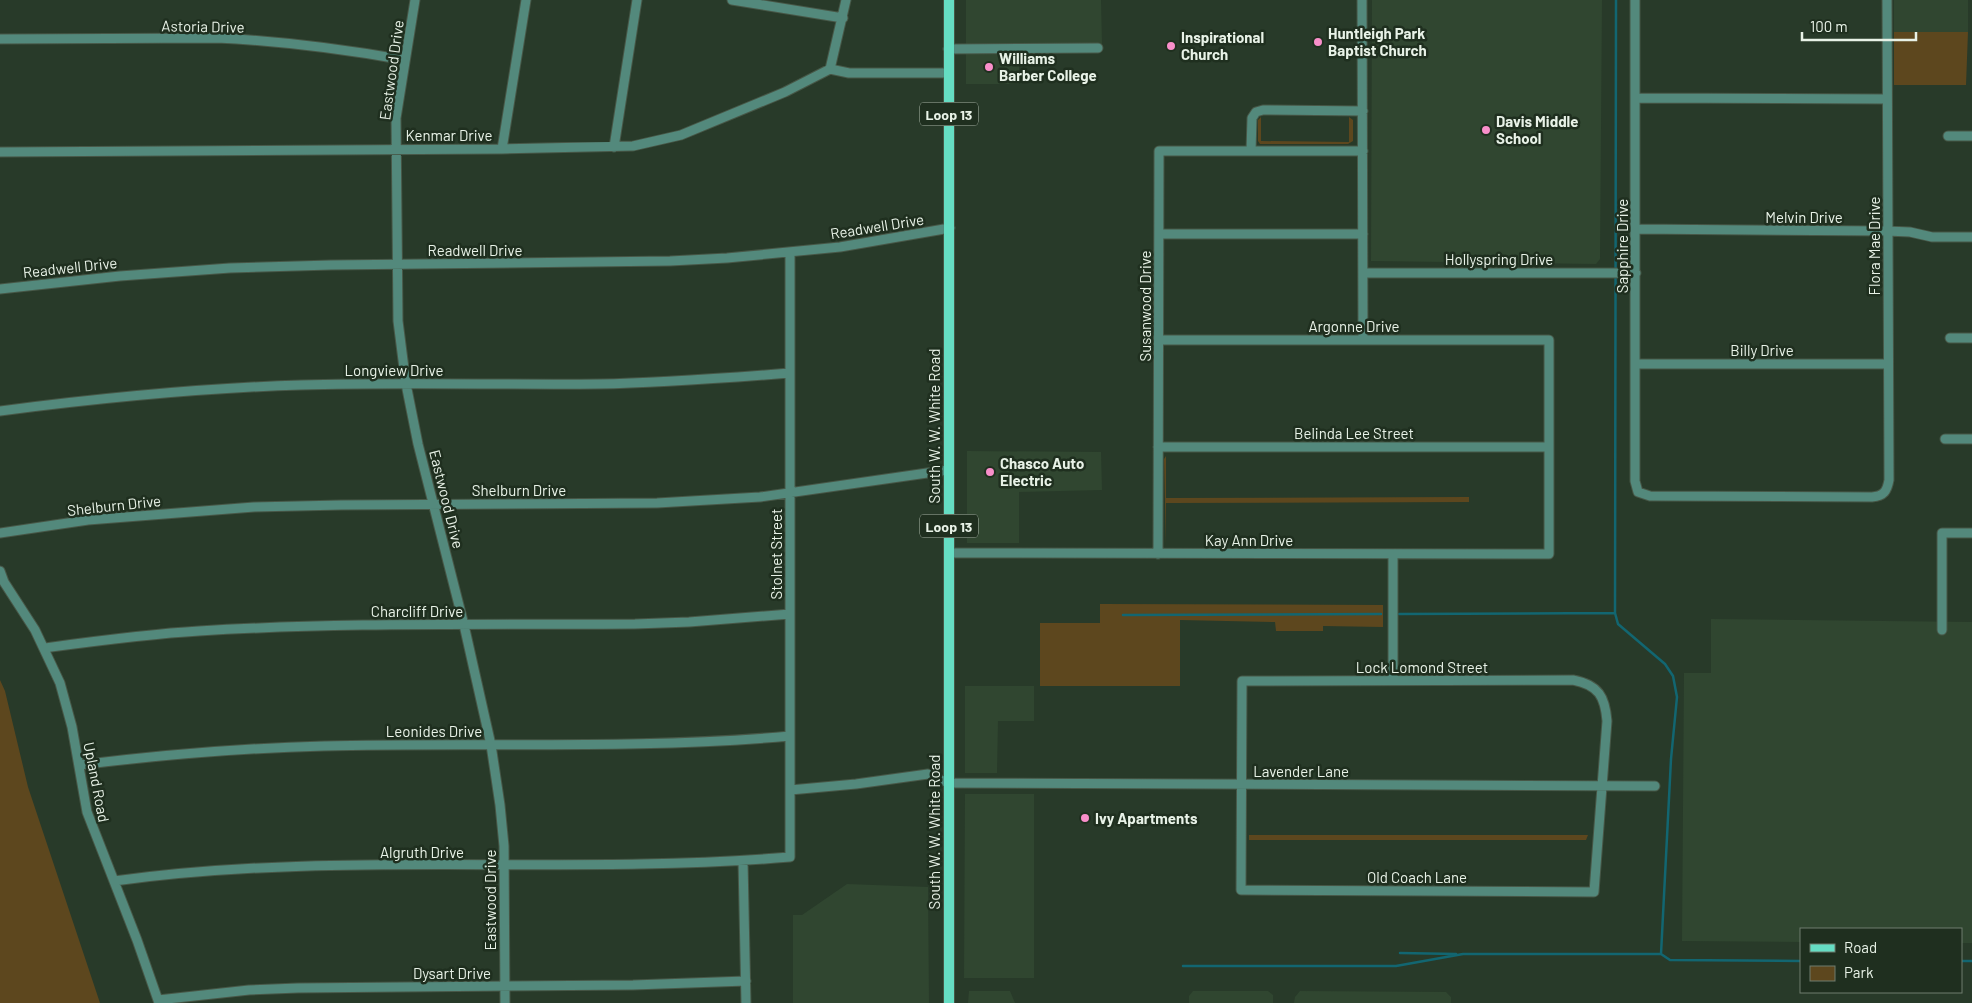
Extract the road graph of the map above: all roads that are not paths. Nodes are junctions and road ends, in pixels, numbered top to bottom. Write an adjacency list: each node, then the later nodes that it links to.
1 (415, 0): 14 (street, Eastwood Drive)
2 (526, 0): 24 (street)
3 (637, 0): 22 (street)
4 (732, 0): 10 (street)
5 (846, 0): 10 (street)
6 (949, 0): 13 (main road, South W. W. White Road / Loop 13)
7 (1362, 0): 19 (street)
8 (1635, 0): 17 (street, Sapphire Drive)
9 (1887, 0): 18 (street, Flora Mae Drive)
10 (843, 18): 15 (street)
11 (0, 40): 14 (street, Astoria Drive)
12 (1098, 48): 13 (street)
13 (948, 49): 16 (main road, South W. W. White Road / Loop 13)
14 (405, 60): 23 (street, Eastwood Drive)
15 (830, 69): 16 (street); 22 (street, Kenmar Drive)
16 (948, 73): 28 (main road, South W. W. White Road / Loop 13)
17 (1635, 98): 18 (street); 29 (street, Sapphire Drive)
18 (1887, 99): 30 (street, Flora Mae Drive)
19 (1363, 111): 25 (street); 26 (street)
20 (1948, 136): 21 (street)
21 (1972, 136)
22 (614, 147): 24 (street, Kenmar Drive)
23 (396, 149): 24 (street, Kenmar Drive); 27 (street, Kenmar Drive); 35 (street, Eastwood Drive)
24 (502, 149)
25 (1252, 151): 26 (street, Susanwood Drive); 31 (street, Susanwood Drive)
26 (1363, 151): 32 (street)
27 (0, 152)
28 (950, 228): 34 (street, Readwell Drive); 52 (main road, South W. W. White Road / Loop 13)
29 (1636, 229): 30 (street, Melvin Drive); 37 (street, Sapphire Drive)
30 (1887, 232): 33 (street, Melvin Drive); 44 (street, Flora Mae Drive)
31 (1159, 234): 32 (street); 41 (street, Susanwood Drive)
32 (1363, 234): 36 (street)
33 (1972, 237)
34 (790, 252): 35 (street, Readwell Drive); 45 (street, Stolnet Street)
35 (396, 264): 38 (street, Readwell Drive); 46 (street, Eastwood Drive)
36 (1363, 273): 37 (street, Hollyspring Drive); 42 (street)
37 (1636, 273): 43 (street, Sapphire Drive)
38 (0, 289)
39 (1950, 338): 40 (street)
40 (1972, 338)
41 (1159, 340): 42 (street, Argonne Drive); 50 (street, Susanwood Drive)
42 (1362, 340): 51 (street, Argonne Drive)
43 (1636, 364): 44 (street, Billy Drive); 53 (street, Sapphire Drive)
44 (1888, 364): 53 (street, Flora Mae Drive)
45 (790, 373): 46 (street, Longview Drive); 54 (street, Stolnet Street)
46 (406, 384): 47 (street, Longview Drive); 55 (street, Eastwood Drive)
47 (0, 411)
48 (1945, 439): 49 (street)
49 (1972, 439)
50 (1158, 446): 51 (street, Belinda Lee Street); 59 (street, Susanwood Drive)
51 (1549, 447): 60 (street, Kay Ann Drive)
52 (948, 470): 54 (street, Shelburn Drive); 58 (main road, South W. W. White Road / Loop 13)
53 (1887, 491)
54 (790, 493): 55 (street, Shelburn Drive); 62 (street, Stolnet Street)
55 (433, 504): 56 (street, Shelburn Drive); 63 (street, Eastwood Drive)
56 (0, 533)
57 (1972, 533): 64 (street)
58 (949, 553): 59 (street, Kay Ann Drive); 70 (main road, South W. W. White Road / Loop 13)
59 (1158, 554): 60 (street, Kay Ann Drive)
60 (1393, 554): 66 (street)
61 (0, 571): 65 (street, Upland Road)
62 (790, 614): 63 (street, Charcliff Drive); 67 (street, Stolnet Street)
63 (464, 625): 65 (street, Charcliff Drive); 68 (street, Eastwood Drive)
64 (1942, 630)
65 (44, 648): 69 (street, Upland Road)
66 (1392, 680): 71 (street, Lock Lomond Street); 72 (street, Lock Lomond Street)
67 (790, 736): 68 (street, Leonides Drive); 74 (street, Stolnet Street)
68 (491, 745): 69 (street, Leonides Drive); 77 (street, Eastwood Drive)
69 (79, 764): 78 (street, Upland Road)
70 (948, 783): 71 (street, Lavender Lane); 74 (street); 84 (main road, South W. W. White Road / Loop 13)
71 (1242, 784): 72 (street, Lavender Lane); 72 (street, Old Coach Lane)
72 (1601, 786): 73 (street, Lavender Lane)
73 (1655, 786)
74 (790, 790): 75 (street, Stolnet Street)
75 (790, 857): 76 (street, Algruth Drive)
76 (743, 861): 77 (street, Algruth Drive); 79 (street)
77 (504, 866): 78 (street, Algruth Drive); 80 (street, Eastwood Drive)
78 (114, 881): 81 (street, Upland Road)
79 (746, 981): 80 (street, Dysart Drive); 83 (street)
80 (504, 986): 81 (street, Dysart Drive); 82 (street, Eastwood Drive)
81 (158, 1001)
82 (505, 1003)
83 (746, 1003)
84 (949, 1003)

